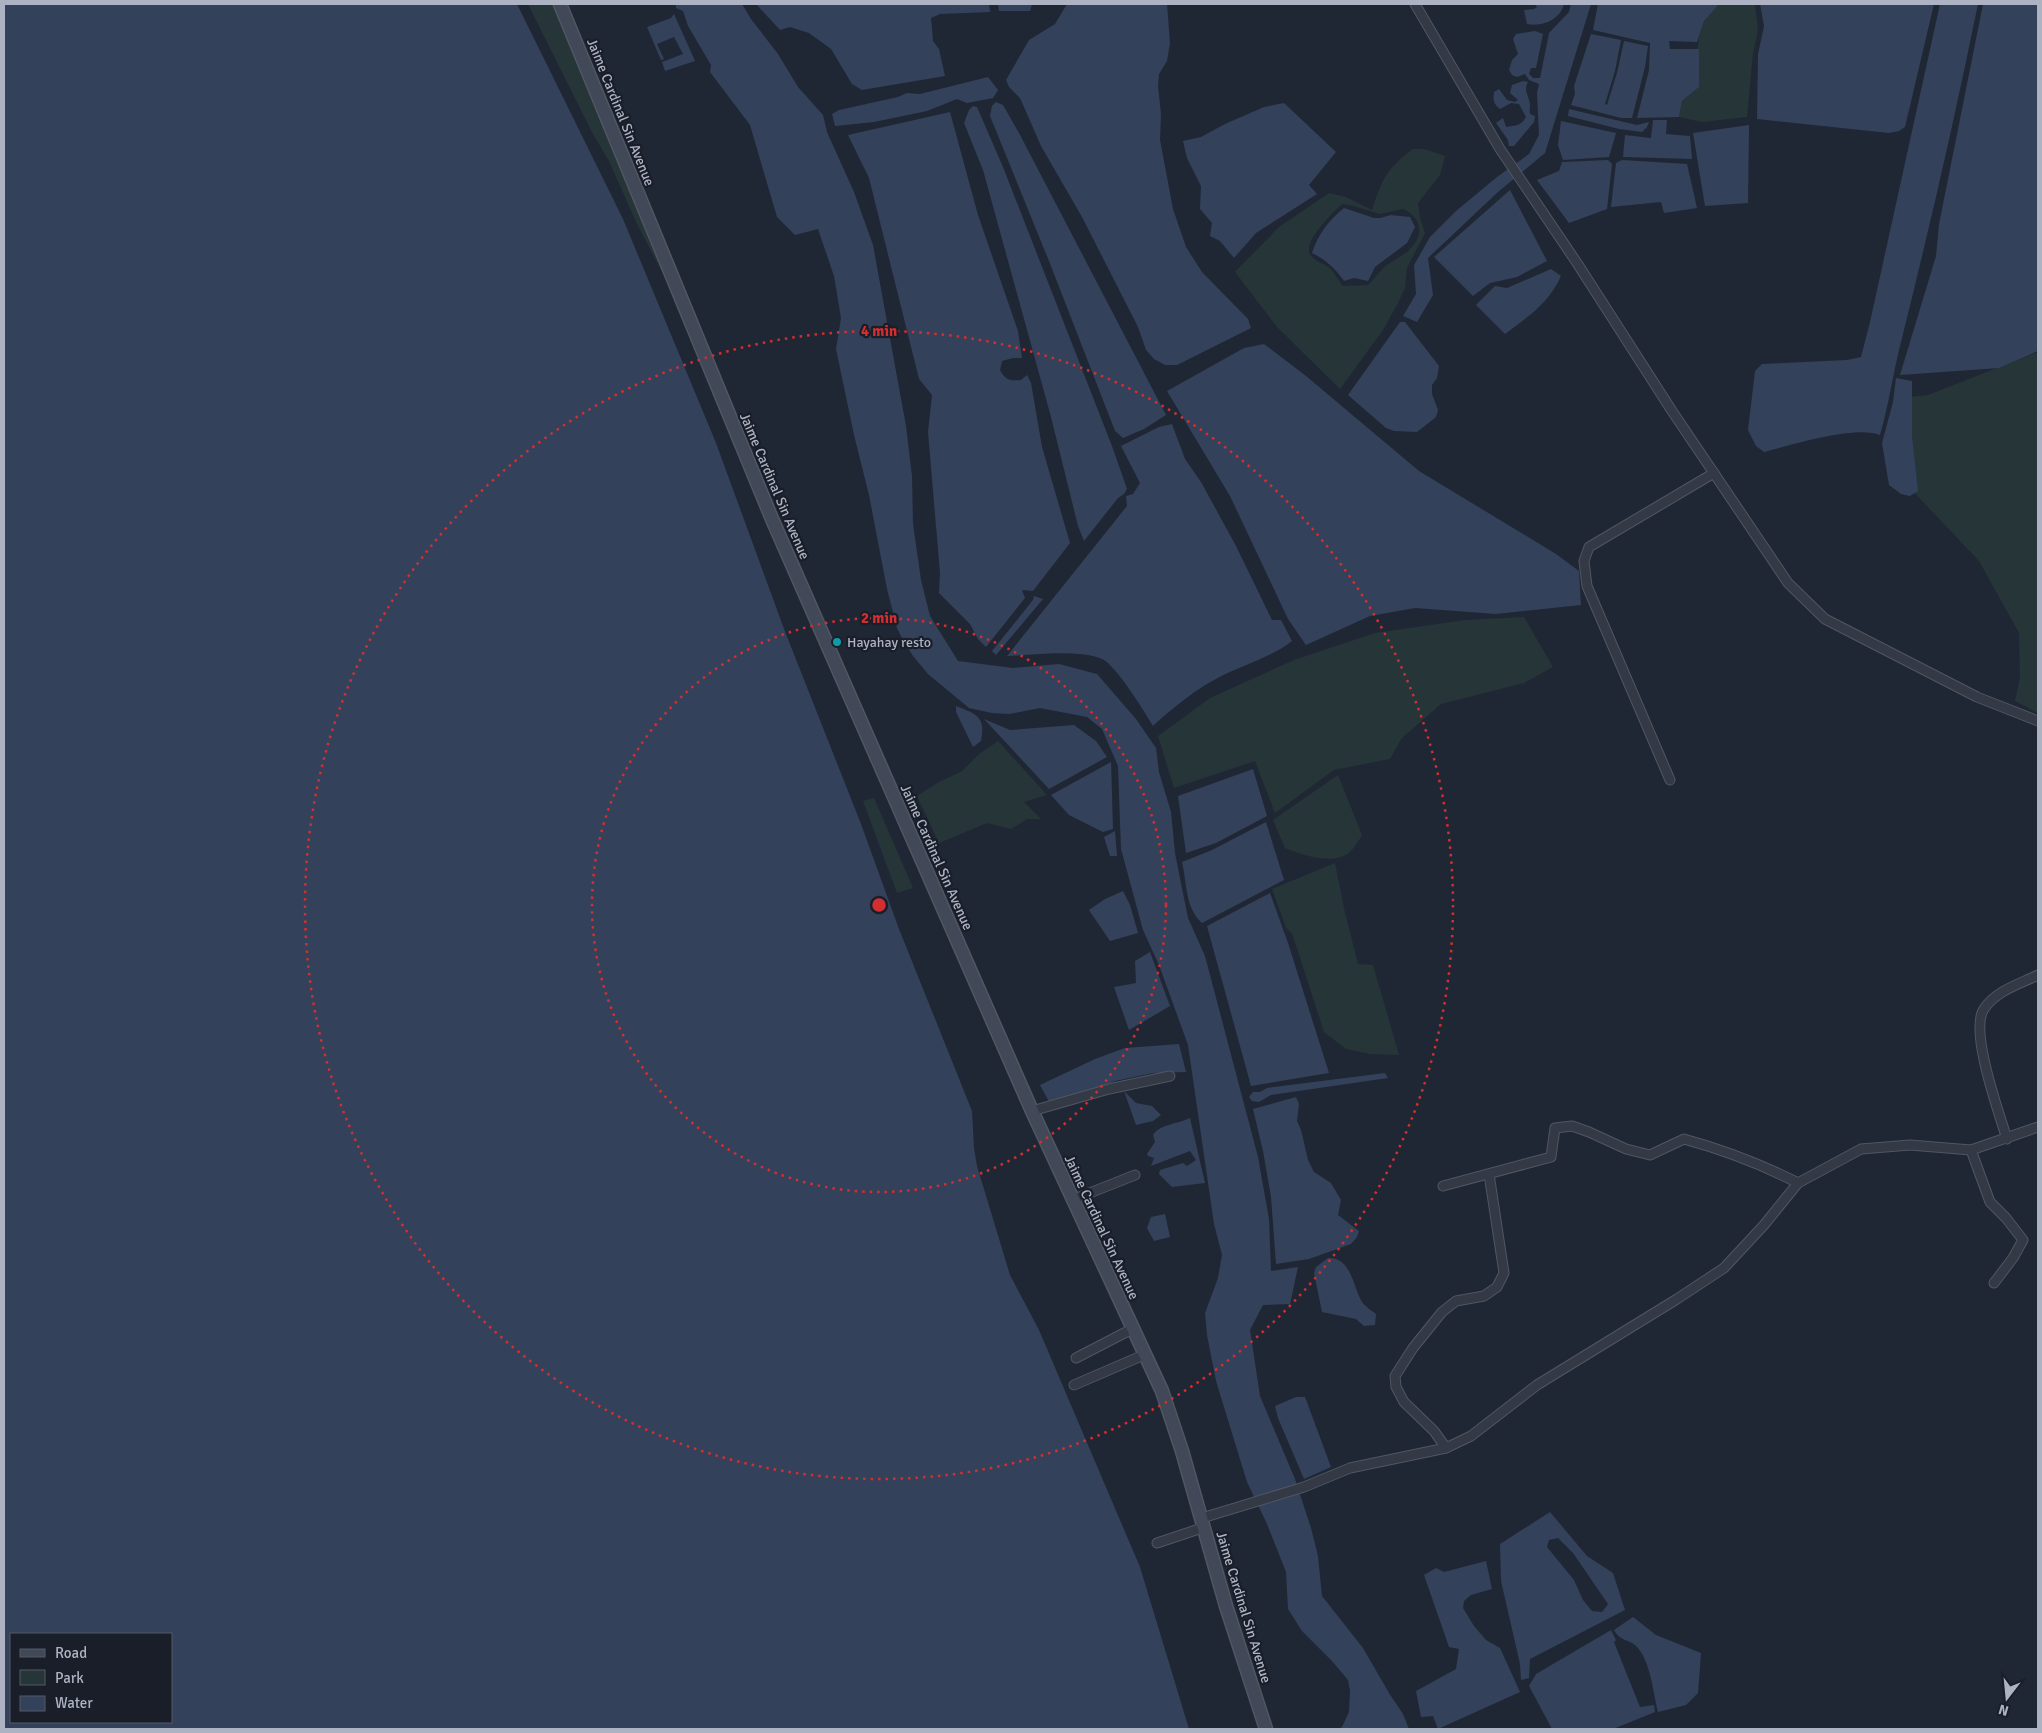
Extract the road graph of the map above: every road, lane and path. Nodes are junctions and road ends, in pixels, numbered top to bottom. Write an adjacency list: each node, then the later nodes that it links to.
1 (560, 4): 8 (main road, Jaime Cardinal Sin Avenue)
2 (1415, 4): 3 (street)
3 (1714, 472): 4 (street); 5 (street)
4 (2038, 721)
5 (1670, 780)
6 (2038, 975): 10 (street)
7 (1170, 1076): 8 (street)
8 (1032, 1112): 16 (main road, Jaime Cardinal Sin Avenue)
9 (2038, 1127): 10 (street)
10 (2006, 1139): 11 (street)
11 (1971, 1150): 14 (street); 17 (street)
12 (1488, 1174): 14 (street); 15 (street); 22 (street)
13 (1135, 1175): 16 (street)
14 (1798, 1183): 22 (street)
15 (1443, 1186)
16 (1072, 1200): 18 (main road, Jaime Cardinal Sin Avenue)
17 (1994, 1283)
18 (1134, 1328): 19 (main road, Jaime Cardinal Sin Avenue); 20 (street)
19 (1146, 1354): 21 (street); 23 (main road, Jaime Cardinal Sin Avenue)
20 (1076, 1358)
21 (1074, 1385)
22 (1446, 1448): 23 (street)
23 (1203, 1523): 24 (street); 25 (main road, Jaime Cardinal Sin Avenue)
24 (1157, 1543)
25 (1266, 1729)

